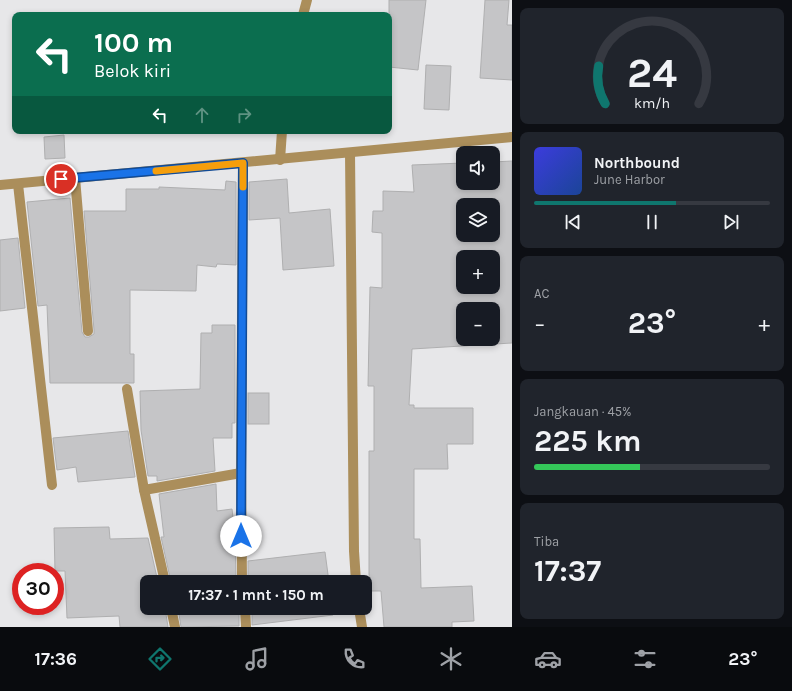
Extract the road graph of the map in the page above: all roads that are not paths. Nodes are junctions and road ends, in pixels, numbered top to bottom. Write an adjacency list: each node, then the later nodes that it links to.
1 (307, 0): 2 (street)
2 (304, 12)
3 (282, 134): 6 (street)
4 (512, 137): 5 (street)
5 (350, 153): 6 (street); 18 (street)
6 (280, 160): 7 (street)
7 (243, 163): 8 (street); 13 (street)
8 (76, 178): 9 (street); 11 (street)
9 (18, 184): 10 (street); 14 (street)
10 (0, 185)
11 (88, 331)
12 (127, 389): 15 (street)
13 (241, 473): 15 (street); 17 (street)
14 (52, 485)
15 (144, 490): 16 (street)
16 (163, 575)
17 (242, 575)
18 (356, 575)
19 (172, 615): 22 (street)
20 (245, 615): 23 (street)
21 (360, 615): 24 (street)
22 (175, 627)
23 (246, 627)
24 (362, 627)

